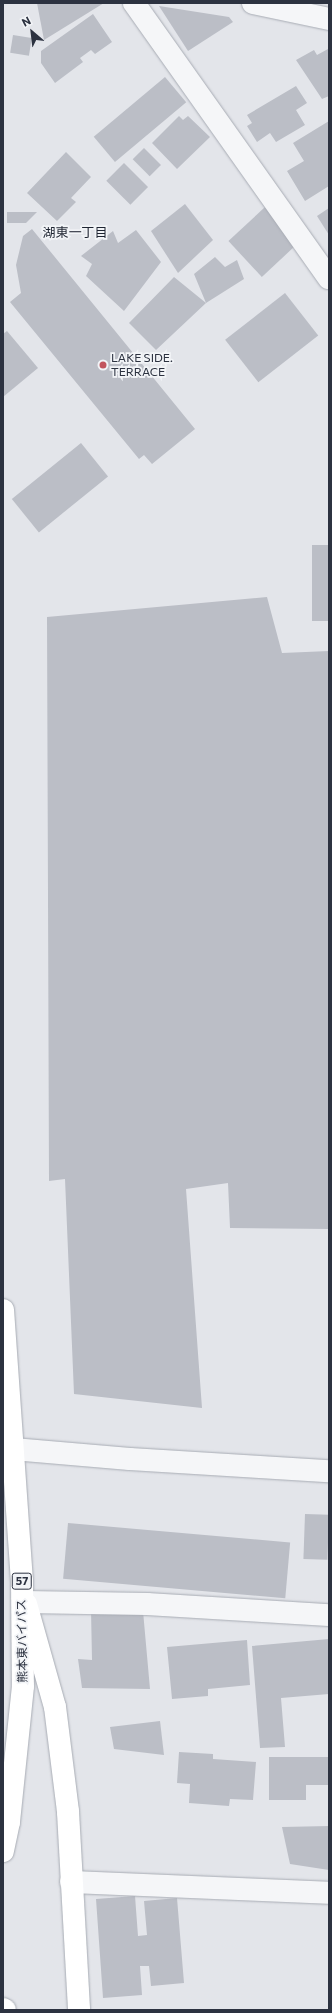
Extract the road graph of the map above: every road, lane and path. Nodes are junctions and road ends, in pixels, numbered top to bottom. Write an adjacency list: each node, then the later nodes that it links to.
1 (134, 3): 4 (street)
2 (253, 3): 3 (street)
3 (329, 19)
4 (329, 278)
5 (3, 1310): 6 (main road, 熊本東バイパス / 57)
6 (8, 1449): 7 (street); 8 (main road, 熊本東バイパス / 57)
7 (329, 1471)
8 (23, 1592): 9 (street); 10 (main road, 熊本東バイパス / 57); 11 (main road)
9 (329, 1615)
10 (3, 1851)
11 (71, 1882): 12 (street); 13 (main road)
12 (329, 1893)
13 (79, 2010)

